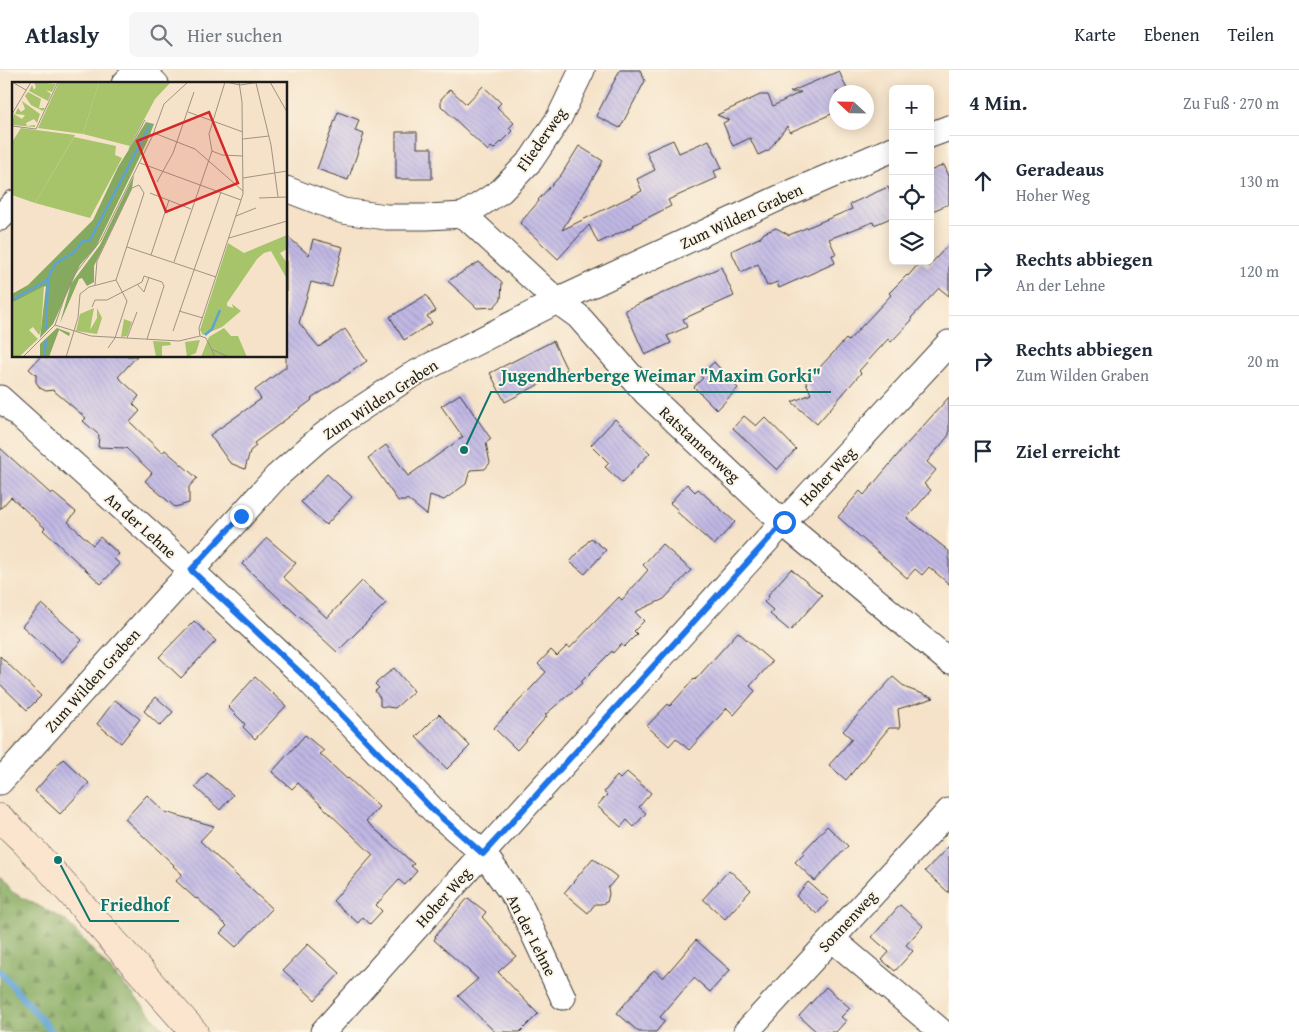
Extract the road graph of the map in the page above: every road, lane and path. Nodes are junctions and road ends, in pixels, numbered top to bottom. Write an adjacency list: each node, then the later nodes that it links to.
1 (137, 70): 4 (street)
2 (141, 70): 5 (street)
3 (582, 70): 11 (street, Fliederweg)
4 (126, 82)
5 (154, 82)
6 (949, 128): 7 (street)
7 (934, 134)
8 (889, 150): 13 (street, Zum Wilden Graben)
9 (288, 190): 11 (street)
10 (12, 205): 12 (street)
11 (464, 215): 13 (street, Ratstannenweg)
12 (0, 218)
13 (557, 301): 16 (street, Ratstannenweg); 17 (street, Zum Wilden Graben)
14 (949, 343): 16 (street, Hoher Weg)
15 (0, 398): 17 (street, An der Lehne)
16 (784, 522): 18 (street, Ratstannenweg); 22 (street, Hoher Weg)
17 (191, 570): 19 (street, Zum Wilden Graben); 22 (street, An der Lehne)
18 (949, 662)
19 (0, 782)
20 (949, 811): 23 (street, Sonnenweg)
21 (0, 818): 25 (main road)
22 (483, 854): 24 (street, An der Lehne); 26 (street, Hoher Weg)
23 (832, 938): 27 (street, Sonnenweg); 28 (street)
24 (563, 997)
25 (194, 1032)
26 (323, 1032)
27 (746, 1032)
28 (942, 1032)

